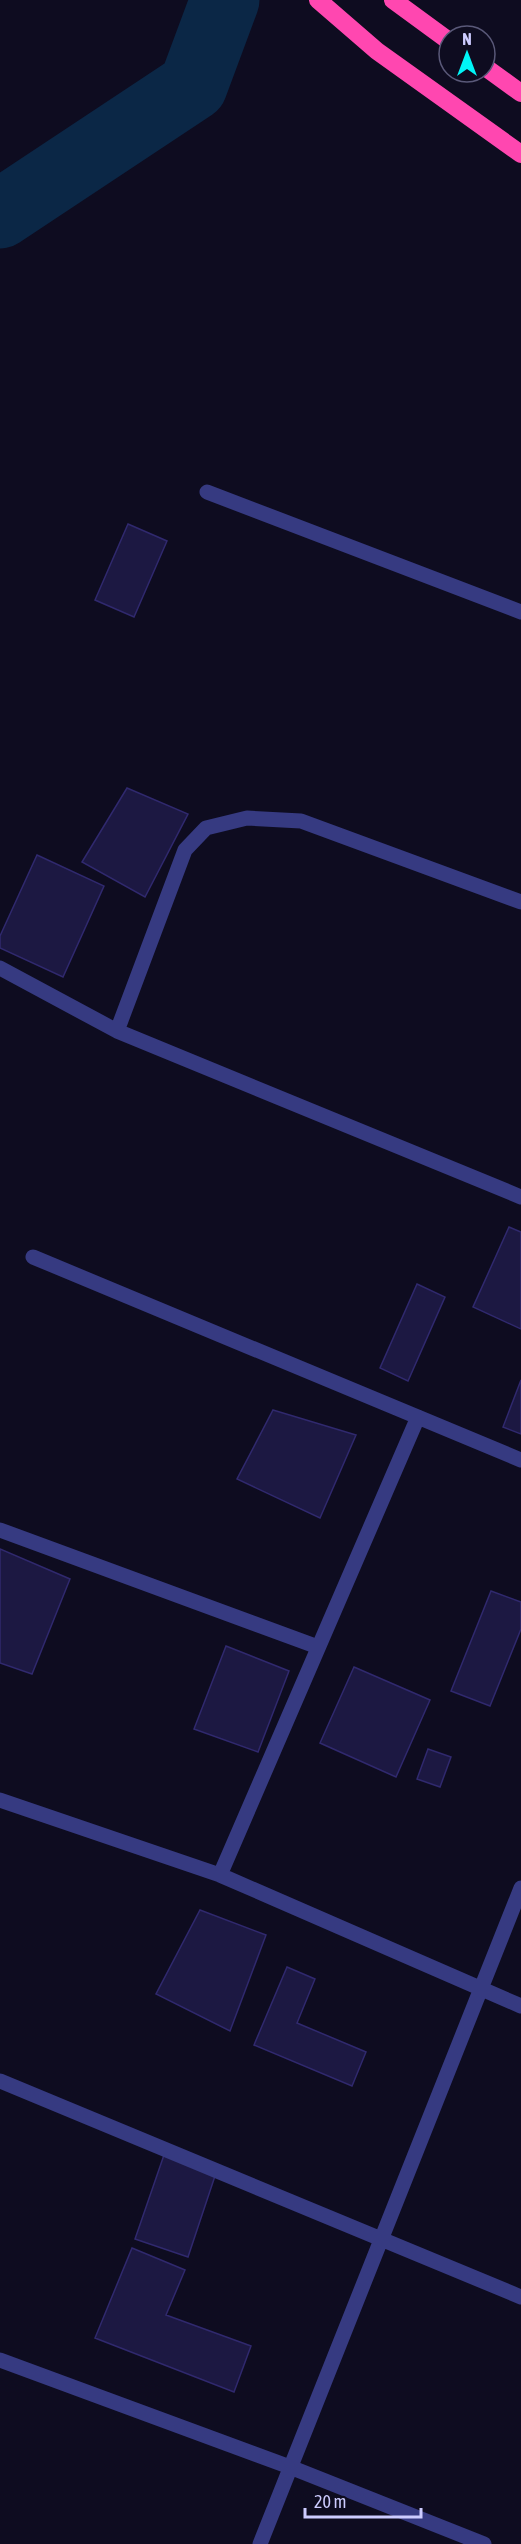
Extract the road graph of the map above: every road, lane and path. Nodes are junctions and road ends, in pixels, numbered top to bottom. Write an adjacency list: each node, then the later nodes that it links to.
1 (318, 0): 6 (highway)
2 (397, 3): 3 (highway)
3 (437, 32)
4 (497, 76): 5 (highway)
5 (521, 93)
6 (521, 154)
7 (207, 492): 8 (street)
8 (521, 612)
9 (521, 902): 11 (street)
10 (0, 969): 11 (street)
11 (117, 1030): 12 (street)
12 (521, 1197)
13 (33, 1257): 14 (street)
14 (418, 1417): 15 (street); 17 (street)
15 (521, 1460)
16 (0, 1530): 17 (street)
17 (318, 1647): 19 (street)
18 (0, 1800): 19 (street)
19 (220, 1875): 21 (street)
20 (521, 1888): 21 (street)
21 (481, 1989): 22 (street); 24 (street)
22 (521, 2007)
23 (0, 2081): 24 (street)
24 (381, 2238): 25 (street); 27 (street)
25 (521, 2297)
26 (0, 2360): 27 (street)
27 (290, 2467): 28 (street); 29 (street)
28 (260, 2544)
29 (484, 2544)

